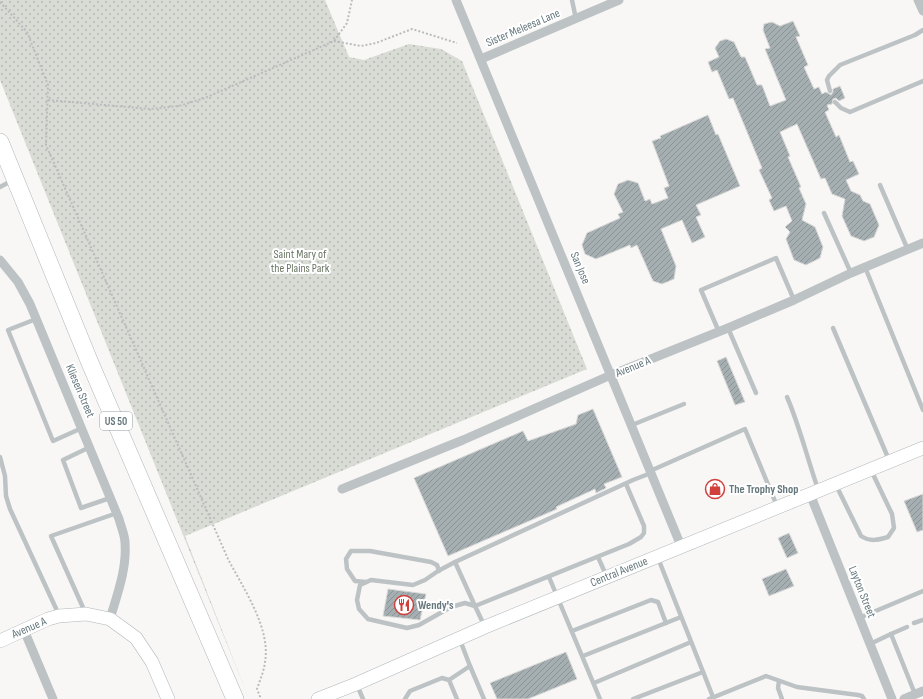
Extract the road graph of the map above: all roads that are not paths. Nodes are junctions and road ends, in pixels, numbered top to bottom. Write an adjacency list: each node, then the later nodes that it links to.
1 (456, 0): 8 (street, San Jose)
2 (572, 0): 6 (lane)
3 (619, 0): 6 (street, Sister Meleesa Lane)
4 (918, 0): 5 (street)
5 (923, 11)
6 (576, 19): 8 (street, Sister Meleesa Lane)
7 (923, 30): 10 (lane)
8 (481, 59): 27 (street, San Jose)
9 (923, 81): 11 (lane)
10 (830, 91)
11 (835, 102)
12 (0, 142): 13 (highway, US 50)
13 (15, 179): 15 (lane); 86 (highway, US 50)
14 (880, 185): 18 (lane)
15 (0, 187)
16 (824, 213): 21 (lane)
17 (923, 243): 18 (street, Avenue A)
18 (908, 250): 20 (street, Avenue A)
19 (0, 260): 23 (street, Kliesen Street)
20 (865, 267): 21 (street, Avenue A); 31 (lane)
21 (851, 273): 22 (street, Avenue A)
22 (794, 300): 24 (street, Avenue A); 26 (lane)
23 (36, 319): 33 (street, Kliesen Street); 33 (lane)
24 (728, 328): 26 (street, Avenue A); 28 (lane)
25 (833, 328): 37 (lane)
26 (719, 332): 27 (street, Avenue A)
27 (612, 375): 32 (street, San Jose); 42 (street, Avenue A)
28 (756, 393)
29 (787, 397): 43 (lane)
30 (684, 404): 32 (lane)
31 (923, 410)
32 (632, 425): 39 (street, San Jose)
33 (82, 428): 34 (street, Kliesen Street)
34 (90, 447): 44 (street, Kliesen Street); 44 (lane)
35 (923, 448): 37 (street, Central Avenue)
36 (0, 457): 59 (lane)
37 (890, 462): 38 (street, Central Avenue)
38 (870, 469): 41 (street, Central Avenue); 41 (lane)
39 (651, 472): 40 (lane); 45 (lane); 47 (street, San Jose)
40 (626, 484): 49 (lane); 50 (lane)
41 (835, 484): 43 (street, Central Avenue)
42 (342, 489)
43 (814, 492): 45 (street, Central Avenue); 61 (street, Layton Street)
44 (110, 498): 46 (street, Kliesen Street)
45 (778, 507): 47 (street, Central Avenue)
46 (117, 513): 58 (lane); 62 (street, Kliesen Street)
47 (681, 546): 48 (street, Central Avenue)
48 (657, 556): 53 (street, Central Avenue); 60 (lane)
49 (598, 557): 52 (lane); 53 (lane)
50 (454, 562): 51 (lane); 57 (lane)
51 (439, 571): 54 (lane); 54 (lane)
52 (549, 577): 56 (lane); 57 (lane)
53 (606, 577): 56 (street, Central Avenue)
54 (367, 582): 57 (lane)
55 (923, 591): 61 (lane)
56 (558, 597): 66 (street, Central Avenue); 69 (lane)
57 (475, 606): 66 (lane)
58 (86, 614): 59 (street, Avenue A); 62 (street, Avenue A)
59 (59, 616): 68 (street, Avenue A)
60 (681, 618): 64 (lane); 73 (lane)
61 (859, 618): 74 (street, Layton Street)
62 (110, 619): 85 (street)
63 (923, 620): 65 (lane)
64 (666, 623): 69 (lane); 75 (lane)
65 (914, 623)
66 (485, 627): 71 (street, Central Avenue)
67 (907, 627): 70 (lane)
68 (24, 630): 72 (street, Avenue A); 84 (street)
69 (572, 631): 75 (lane)
70 (891, 634): 74 (lane); 82 (lane)
71 (459, 638): 76 (lane); 81 (street, Central Avenue)
72 (0, 640)
73 (691, 642): 77 (lane); 80 (lane)
74 (870, 644): 96 (street, Layton Street)
75 (582, 656): 80 (lane)
76 (470, 666): 78 (lane); 91 (lane)
77 (703, 672): 83 (lane); 93 (lane)
78 (449, 680): 89 (lane); 90 (lane)
79 (779, 681): 83 (lane); 94 (lane); 95 (lane)
80 (594, 683): 92 (lane)
81 (356, 684): 87 (street, Central Avenue); 88 (lane)
82 (919, 692): 97 (street)
83 (711, 698)
84 (53, 699)
85 (168, 699)
86 (235, 699)
87 (318, 699)
88 (363, 699)
89 (405, 699)
90 (457, 699)
91 (484, 699)
92 (600, 699)
93 (633, 699)
94 (782, 699)
95 (864, 699)
96 (892, 699)
97 (904, 699)

